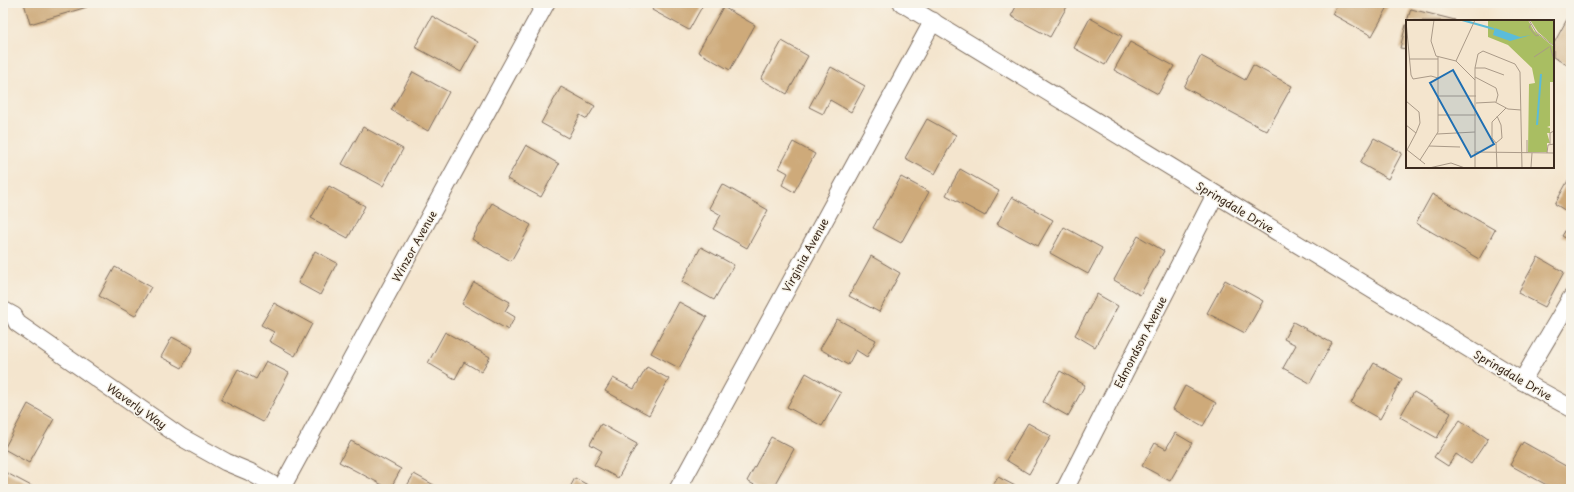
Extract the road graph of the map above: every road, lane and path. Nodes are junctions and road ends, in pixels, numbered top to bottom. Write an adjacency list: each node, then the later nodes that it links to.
1 (546, 3): 9 (street, Winzor Avenue)
2 (902, 3): 3 (street, Springdale Drive)
3 (933, 20): 4 (street, Springdale Drive); 10 (street, Virginia Avenue)
4 (1215, 195): 7 (street, Springdale Drive); 11 (street, Edmondson Avenue)
5 (1571, 298): 7 (street)
6 (3, 310): 9 (street, Waverly Way)
7 (1522, 381): 8 (street, Springdale Drive)
8 (1571, 408)
9 (280, 489)
10 (678, 489)
11 (1065, 489)

